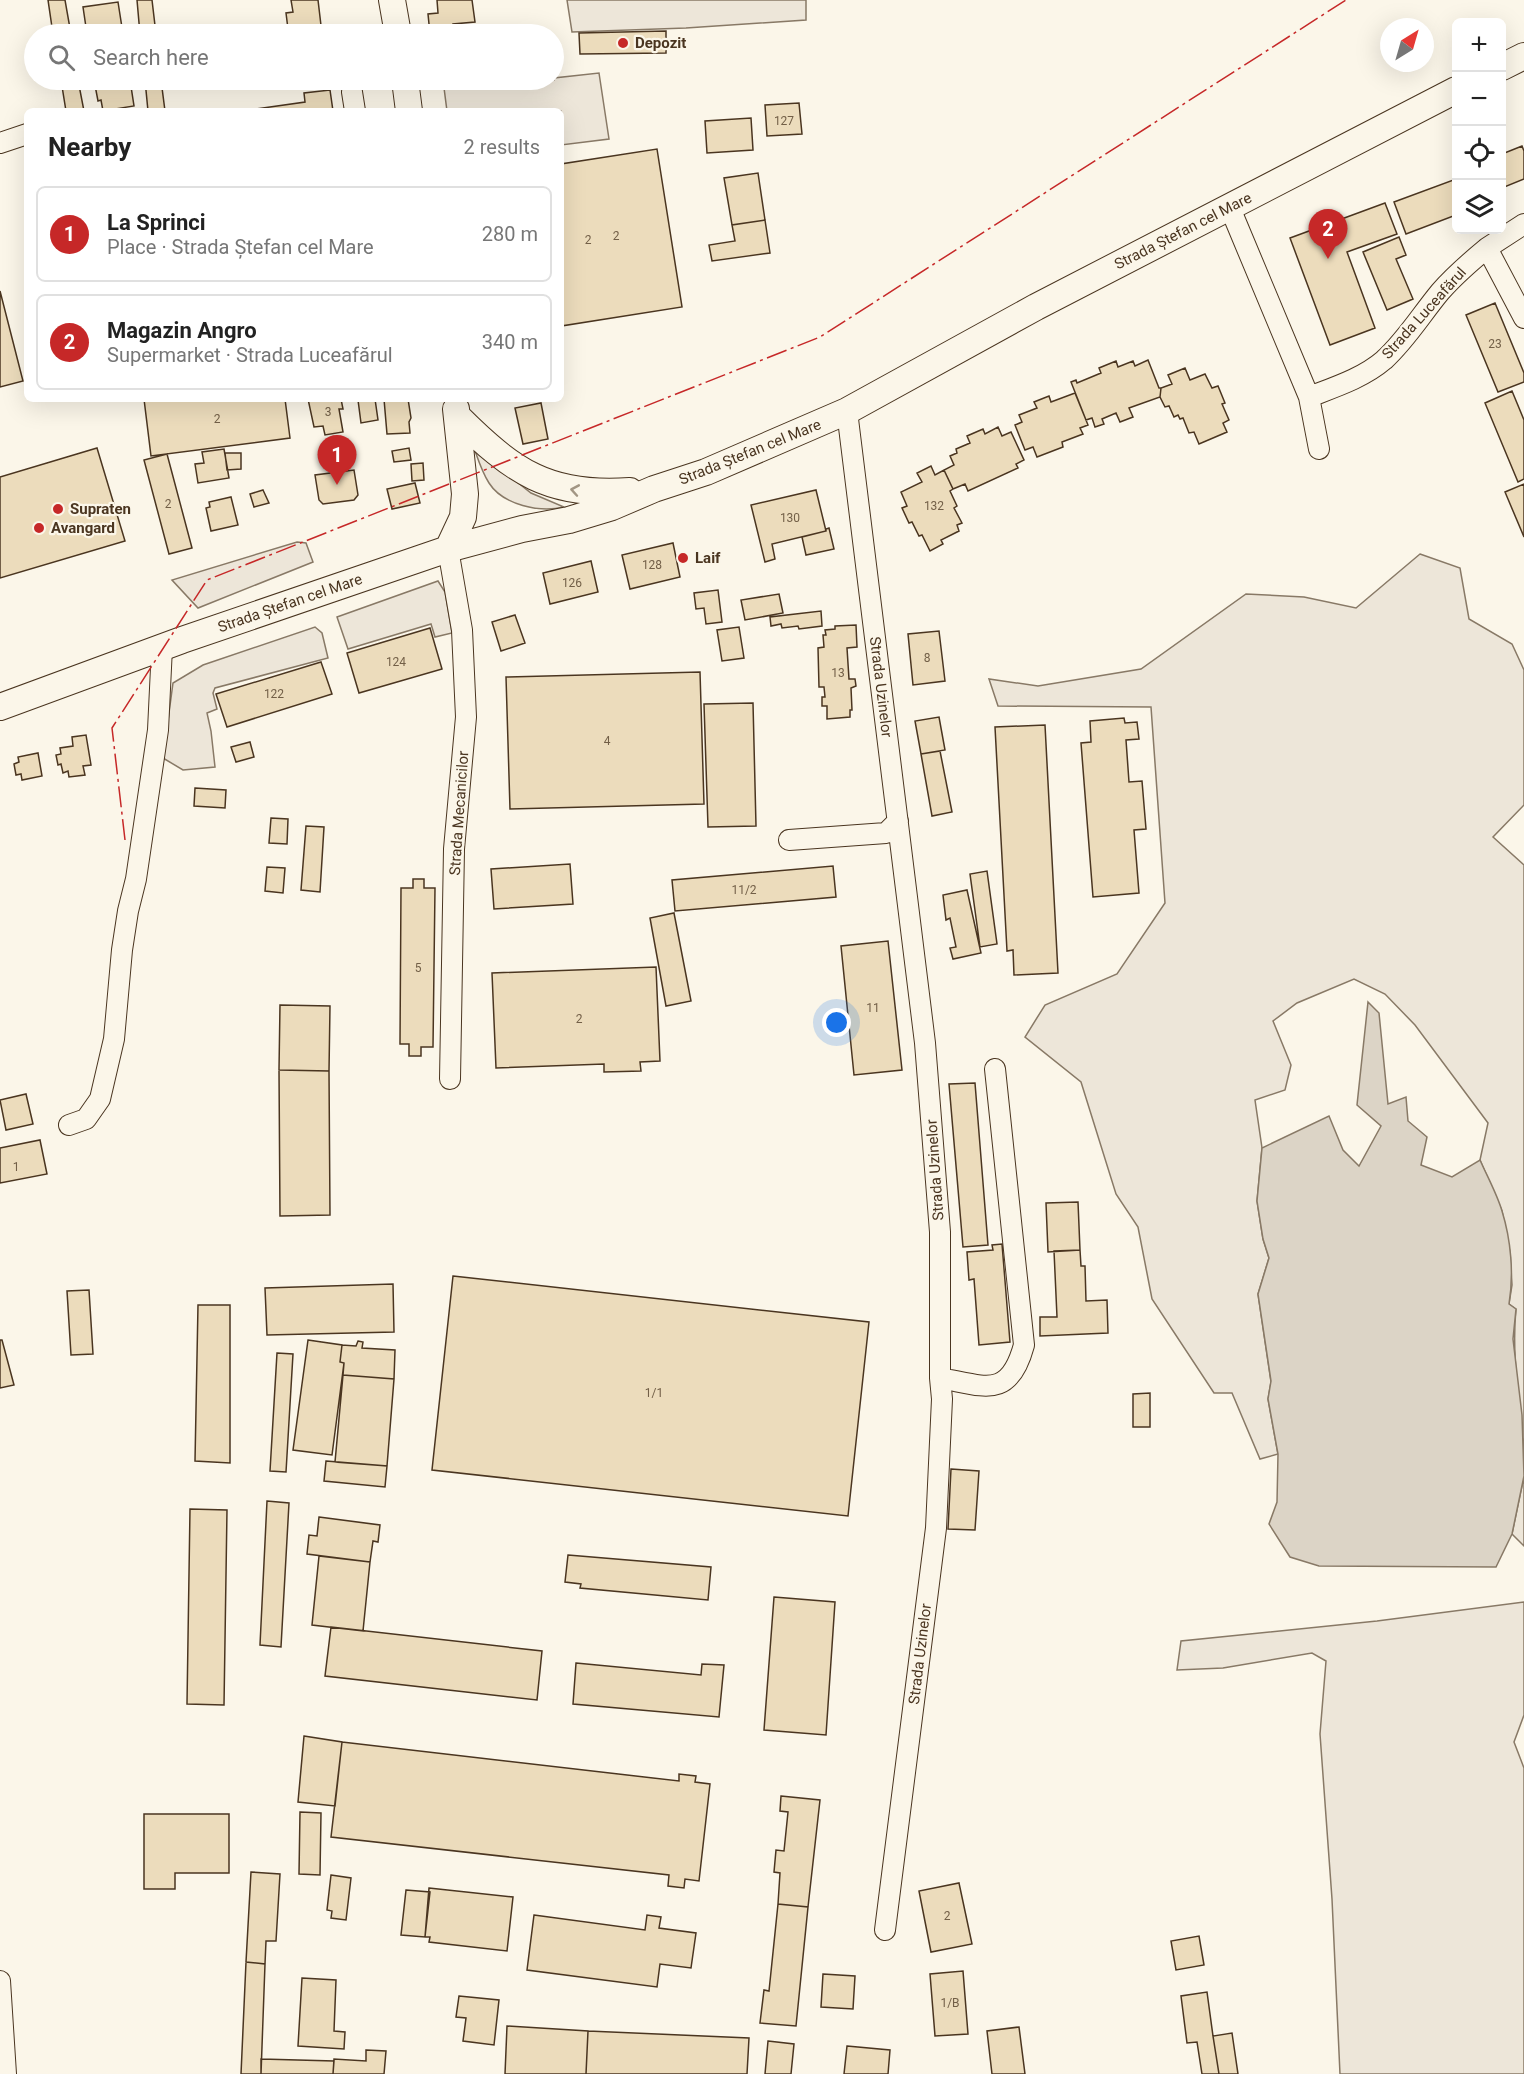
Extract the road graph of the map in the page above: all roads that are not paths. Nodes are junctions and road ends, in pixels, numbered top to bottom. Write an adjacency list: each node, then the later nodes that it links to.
1 (392, 0): 2 (main road)
2 (396, 24)
3 (1524, 56): 4 (main road)
4 (1506, 65)
5 (406, 90): 7 (main road)
6 (1452, 92): 10 (main road, Strada Ștefan cel Mare)
7 (409, 108)
8 (24, 135): 9 (street)
9 (0, 143)
10 (1230, 208): 14 (street); 16 (main road, Strada Ștefan cel Mare)
11 (1524, 224): 12 (street, Strada Luceafărul)
12 (1487, 248): 13 (street); 14 (street, Strada Luceafărul)
13 (1524, 318)
14 (1310, 397): 17 (street)
15 (456, 407): 18 (main road, one-way to 15); 19 (main road)
16 (847, 411): 18 (main road, Strada Ștefan cel Mare); 22 (street, Strada Uzinelor)
17 (1319, 449)
18 (654, 489): 19 (main road, Strada Ștefan cel Mare)
19 (448, 549): 20 (main road, Strada Ștefan cel Mare); 25 (street, Strada Mecanicilor)
20 (162, 647): 21 (main road, Strada Ștefan cel Mare); 26 (street)
21 (0, 707)
22 (898, 821): 23 (street); 27 (street, Strada Uzinelor)
23 (789, 840)
24 (995, 1069): 27 (street)
25 (450, 1079)
26 (69, 1125)
27 (940, 1378): 28 (street, Strada Uzinelor)
28 (885, 1929)
29 (0, 1981): 30 (street)
30 (6, 2074)

